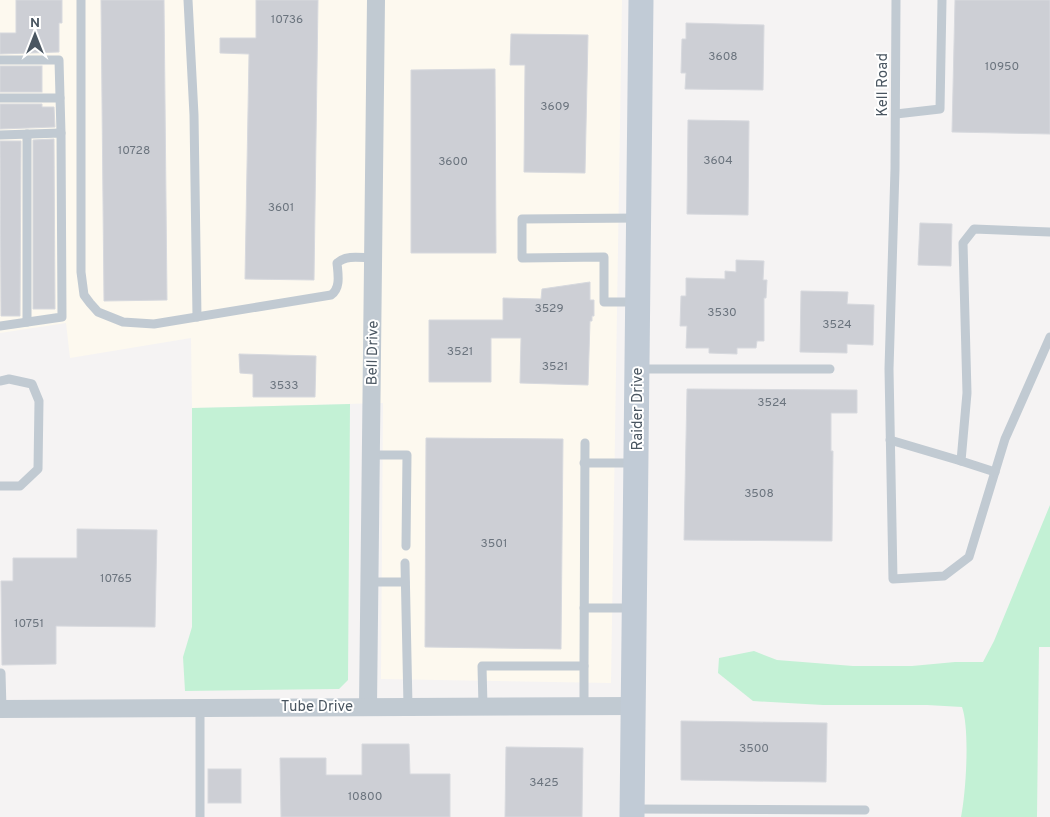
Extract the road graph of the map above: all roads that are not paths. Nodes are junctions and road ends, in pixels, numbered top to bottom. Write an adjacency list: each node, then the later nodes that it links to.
1 (81, 0): 18 (lane)
2 (188, 0): 18 (lane)
3 (376, 0): 16 (street, Bell Drive)
4 (641, 0): 14 (main road, Raider Drive)
5 (896, 0): 10 (lane, Kell Road)
6 (942, 0): 10 (lane)
7 (0, 60): 9 (lane)
8 (0, 98): 9 (lane)
9 (60, 98): 11 (lane)
10 (896, 114): 25 (lane, Kell Road)
11 (61, 133): 12 (lane); 19 (lane)
12 (28, 134): 13 (lane); 19 (lane)
13 (0, 135)
14 (638, 218): 17 (main road, Raider Drive); 17 (lane)
15 (1050, 232): 28 (lane)
16 (373, 258): 18 (lane); 27 (street, Bell Drive)
17 (638, 302): 23 (main road, Raider Drive)
18 (197, 317)
19 (28, 322): 20 (lane)
20 (0, 326)
21 (1050, 337): 31 (lane)
22 (830, 368): 23 (lane)
23 (637, 369): 30 (main road, Raider Drive)
24 (0, 381): 32 (lane)
25 (890, 440): 28 (lane); 31 (lane, Kell Road)
26 (585, 443): 29 (lane)
27 (371, 455): 33 (lane); 35 (street, Bell Drive)
28 (961, 461): 31 (lane)
29 (584, 463): 30 (lane); 37 (lane)
30 (636, 463): 38 (main road, Raider Drive)
31 (995, 472)
32 (0, 486)
33 (406, 546)
34 (405, 563): 36 (lane)
35 (369, 582): 36 (lane); 41 (street, Bell Drive)
36 (405, 582): 42 (lane)
37 (584, 608): 38 (lane); 39 (lane)
38 (635, 608): 45 (main road, Raider Drive)
39 (584, 666): 43 (lane); 44 (lane)
40 (0, 673): 47 (lane)
41 (368, 706): 42 (street, Tube Drive); 46 (street, Tube Drive)
42 (408, 706): 43 (street, Tube Drive)
43 (483, 706): 44 (street, Tube Drive)
44 (584, 706): 45 (street, Tube Drive)
45 (634, 706): 49 (main road, Raider Drive)
46 (200, 707): 47 (street, Tube Drive); 50 (lane)
47 (1, 709)
48 (865, 810): 49 (lane)
49 (632, 813)
50 (200, 817)

